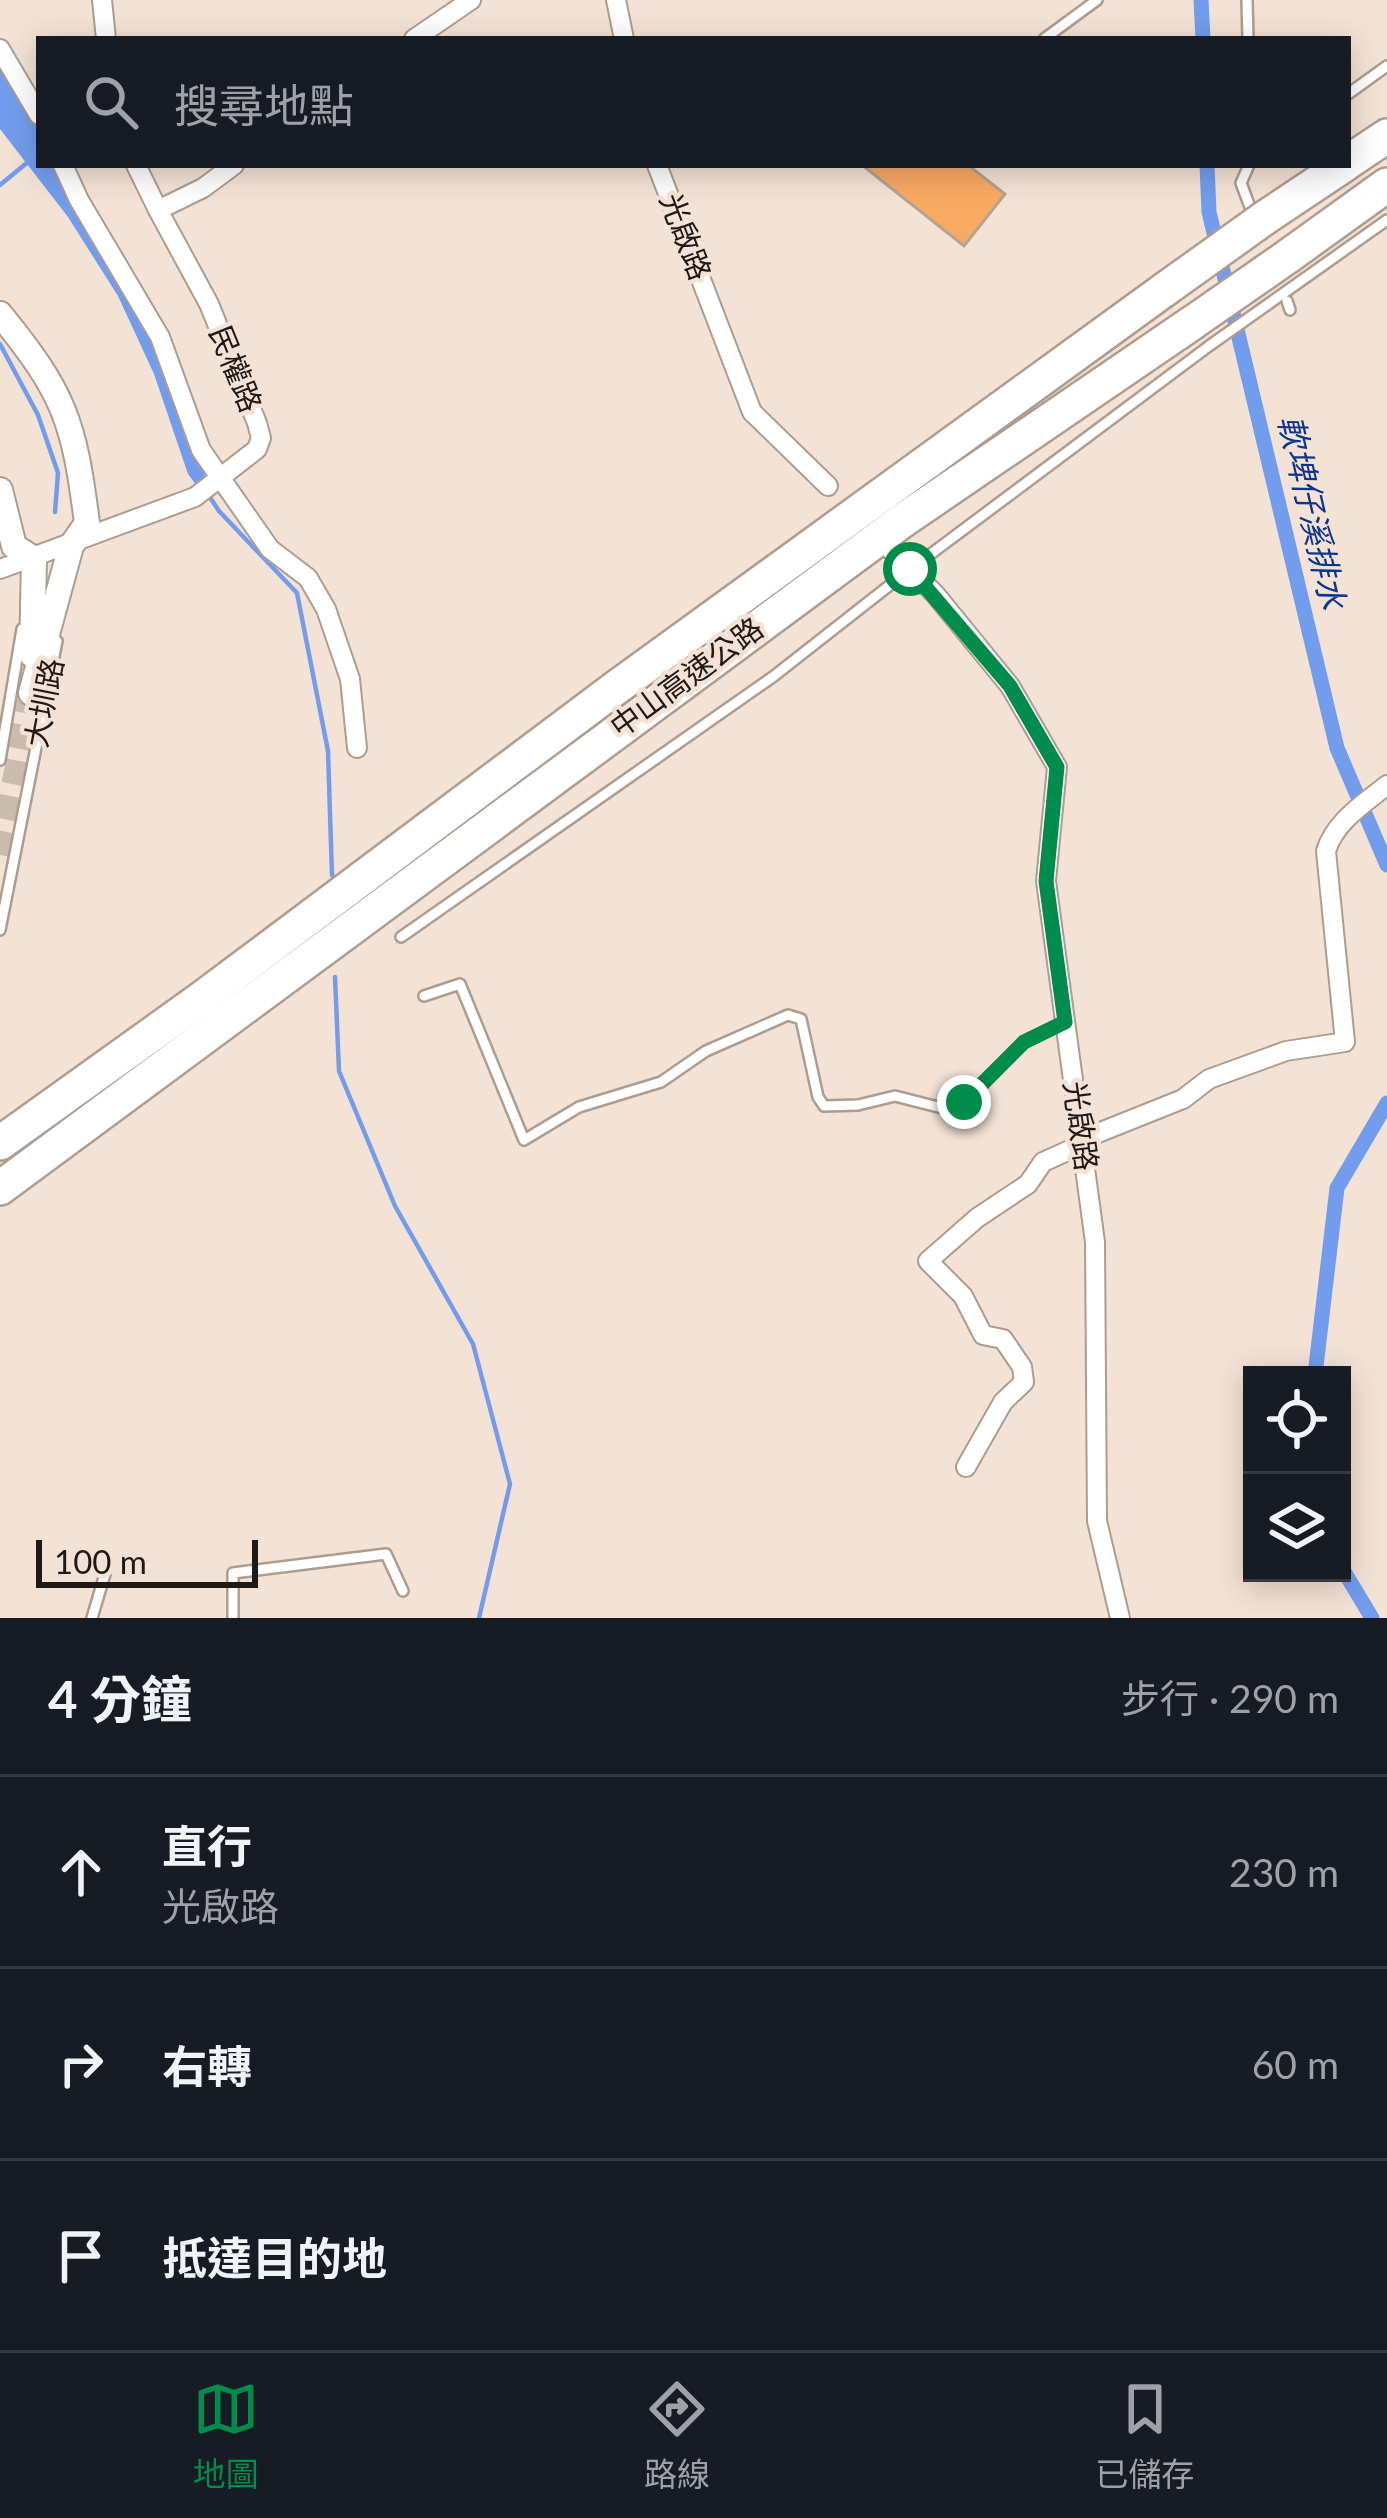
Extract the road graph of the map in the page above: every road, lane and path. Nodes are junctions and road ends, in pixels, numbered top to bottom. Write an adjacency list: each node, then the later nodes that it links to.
1 (102, 0): 6 (street)
2 (470, 0): 7 (street)
3 (616, 0): 8 (street)
4 (1097, 0): 9 (lane)
5 (1247, 0): 10 (lane)
6 (106, 36)
7 (418, 36)
8 (623, 36)
9 (1048, 36)
10 (1248, 36)
11 (0, 49): 14 (street)
12 (1387, 66): 13 (lane)
13 (1351, 92)
14 (36, 111)
15 (1387, 136): 16 (highway, 中山高速公路)
16 (1351, 161)
17 (64, 168): 31 (street)
18 (137, 168): 24 (street)
19 (230, 168): 24 (street)
20 (658, 168): 30 (street, 光啟路)
21 (1248, 168): 26 (lane)
22 (1340, 168): 45 (highway, 中山高速公路, bridge)
23 (1387, 185): 26 (highway, 中山高速公路)
24 (158, 210): 31 (street, 民權路)
25 (1387, 220): 28 (lane)
26 (1284, 272): 28 (highway, 中山高速公路, bridge)
27 (0, 314): 29 (street)
28 (1201, 335): 37 (lane); 47 (highway, 中山高速公路)
29 (12, 347): 33 (street)
30 (828, 486)
31 (209, 487): 33 (street, 民權路); 38 (street)
32 (0, 490): 35 (street)
33 (71, 546): 35 (street, 民權路); 35 (street); 41 (lane, 大圳路)
34 (889, 548): 37 (street, 光啟路)
35 (34, 559): 36 (street, 民權路); 39 (lane, 大圳路)
36 (0, 569)
37 (910, 569): 42 (lane); 44 (street, 光啟路)
38 (357, 748)
39 (0, 760)
40 (1387, 784): 46 (street)
41 (0, 930)
42 (401, 937)
43 (424, 996): 44 (lane)
44 (1065, 1022): 46 (street, 光啟路)
45 (0, 1143)
46 (1083, 1144): 48 (street); 53 (street, 光啟路)
47 (0, 1188)
48 (966, 1467)
49 (105, 1574): 51 (lane)
50 (404, 1591): 52 (lane)
51 (92, 1618)
52 (233, 1618)
53 (1120, 1618)

